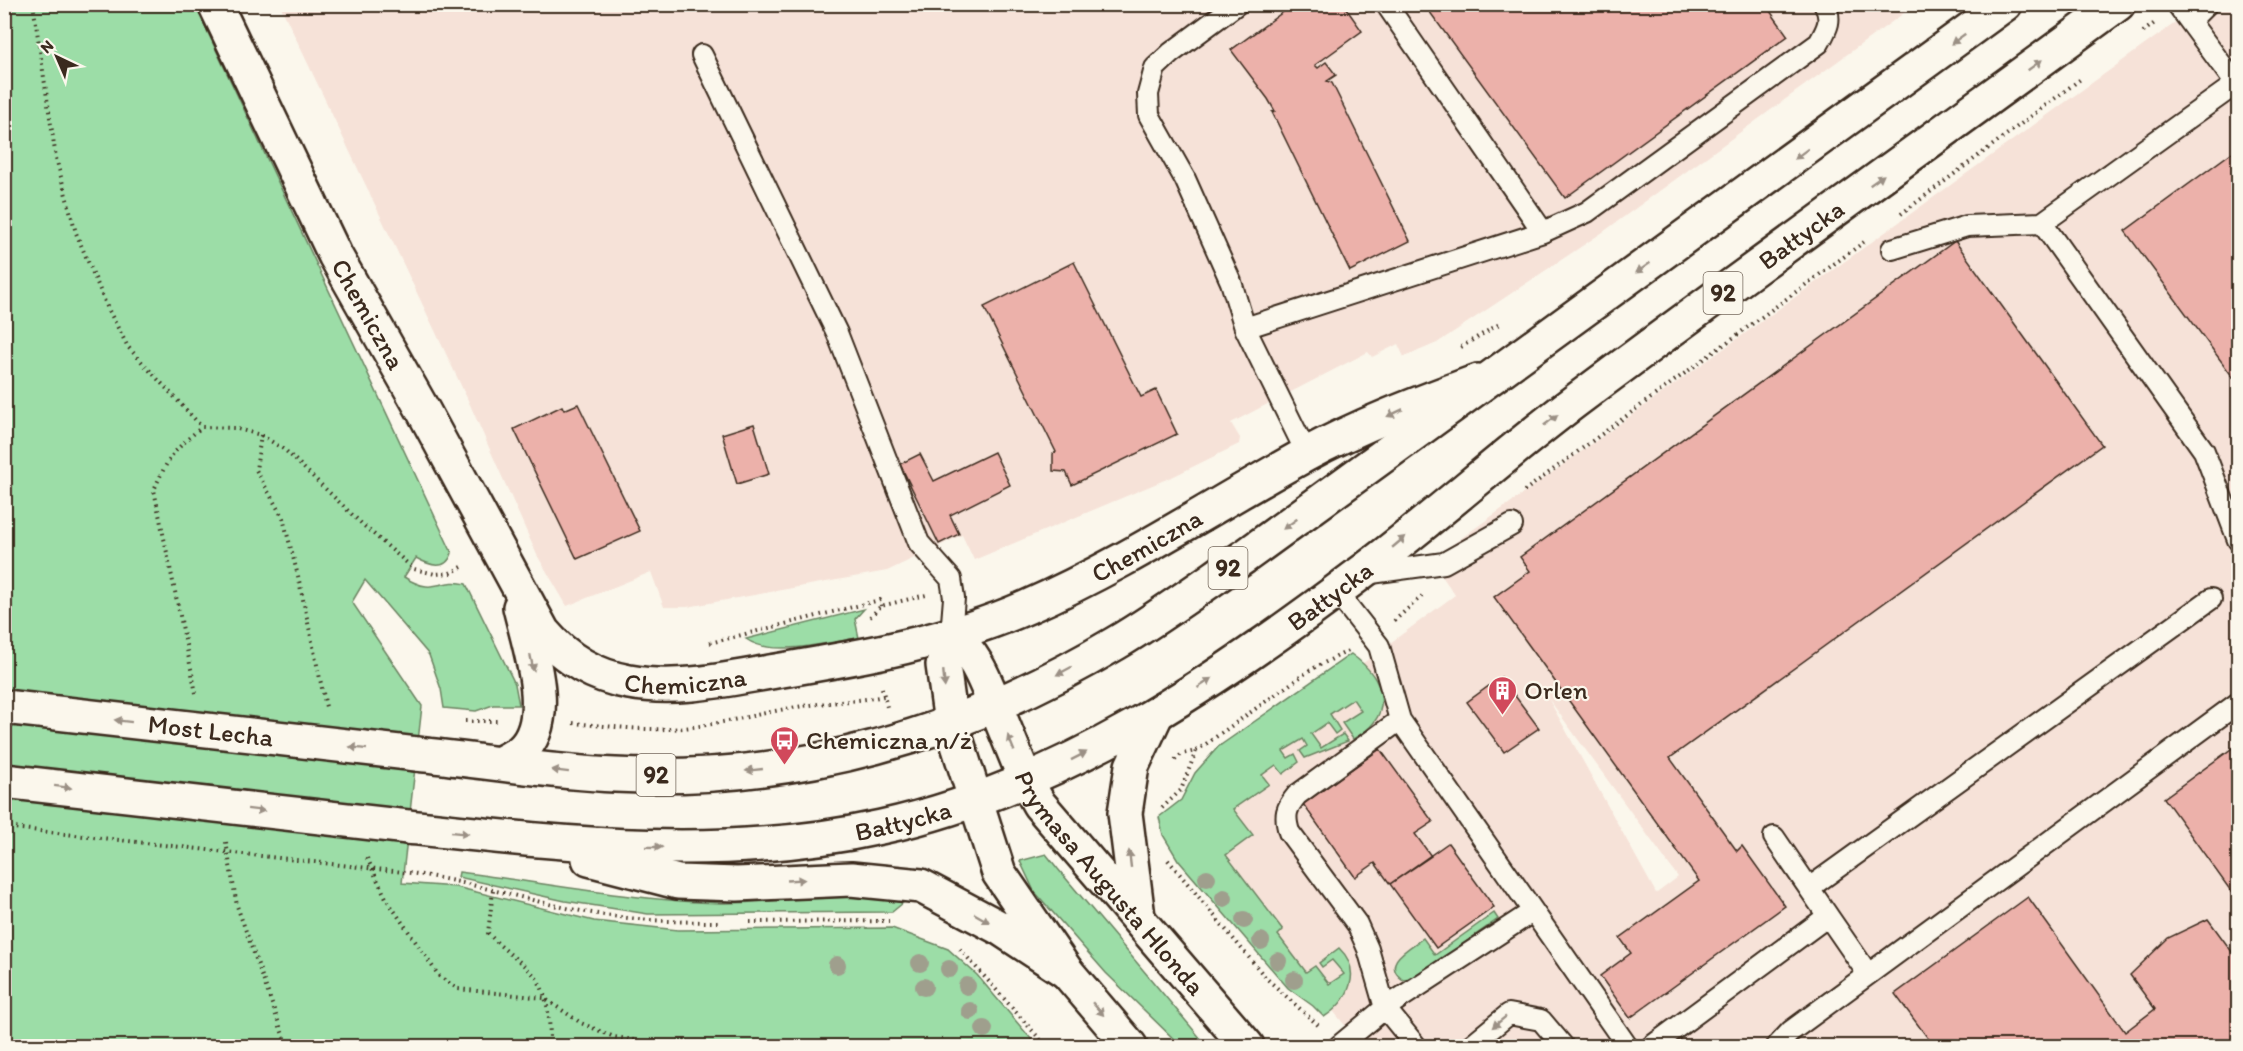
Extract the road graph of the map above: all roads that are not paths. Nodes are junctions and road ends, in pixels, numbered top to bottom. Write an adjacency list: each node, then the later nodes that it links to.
1 (214, 4): 20 (main road, Chemiczna)
2 (1237, 4): 14 (lane)
3 (1386, 4): 12 (lane)
4 (1824, 4): 12 (lane)
5 (2006, 4): 15 (main road, 92, one-way to 15)
6 (2118, 4): 19 (main road, Bałtycka / 92, one-way to 6)
7 (2207, 4): 8 (lane)
8 (2181, 10): 10 (lane)
9 (702, 55): 22 (lane)
10 (2237, 83): 11 (lane)
11 (2042, 224): 13 (lane); 18 (lane)
12 (1543, 232): 14 (lane)
13 (1892, 249)
14 (1245, 328): 16 (lane)
15 (1489, 377): 16 (main road, Chemiczna, one-way to 16); 24 (main road, 92, one-way to 24)
16 (1307, 454): 22 (main road, Chemiczna)
17 (1512, 525): 19 (lane)
18 (2238, 540)
19 (1348, 583): 26 (main road, Bałtycka / 92, one-way to 19); 27 (lane)
20 (516, 585): 22 (main road, Chemiczna); 29 (main road, one-way to 29)
21 (2211, 599): 35 (lane)
22 (951, 635): 24 (main road, Prymasa Augusta Hlonda); 28 (main road, one-way to 28)
23 (2238, 703): 40 (lane)
24 (995, 705): 28 (main road, 92); 31 (main road, Prymasa Augusta Hlonda, one-way to 24)
25 (4, 707): 29 (main road, Most Lecha / 92, one-way to 25, bridge)
26 (1156, 715): 31 (main road, Bałtycka / 92, one-way to 26); 38 (main road, one-way to 26)
27 (1400, 720): 36 (lane); 41 (lane)
28 (951, 723): 29 (main road, 92, one-way to 29); 32 (main road)
29 (501, 764)
30 (4, 781): 34 (main road, Bałtycka / 92, one-way to 34, bridge)
31 (1026, 781): 32 (main road, Bałtycka / 92); 38 (main road, Prymasa Augusta Hlonda)
32 (974, 800): 34 (main road, Bałtycka / 92, one-way to 32); 39 (main road)
33 (1774, 837): 35 (lane)
34 (512, 839): 39 (main road, one-way to 39)
35 (1809, 888): 37 (lane)
36 (1532, 912): 41 (lane); 48 (lane)
37 (1828, 916): 40 (lane); 49 (lane)
38 (1138, 917): 44 (main road, Prymasa Augusta Hlonda)
39 (1067, 972): 43 (main road, one-way to 43)
40 (1868, 974): 50 (lane)
41 (1385, 1008): 42 (lane); 45 (lane)
42 (1339, 1046)
43 (1130, 1047)
44 (1247, 1047)
45 (1416, 1047)
46 (1470, 1047): 47 (lane, one-way to 46)
47 (1563, 1047)
48 (1627, 1047)
49 (1652, 1047)
50 (1777, 1047)

